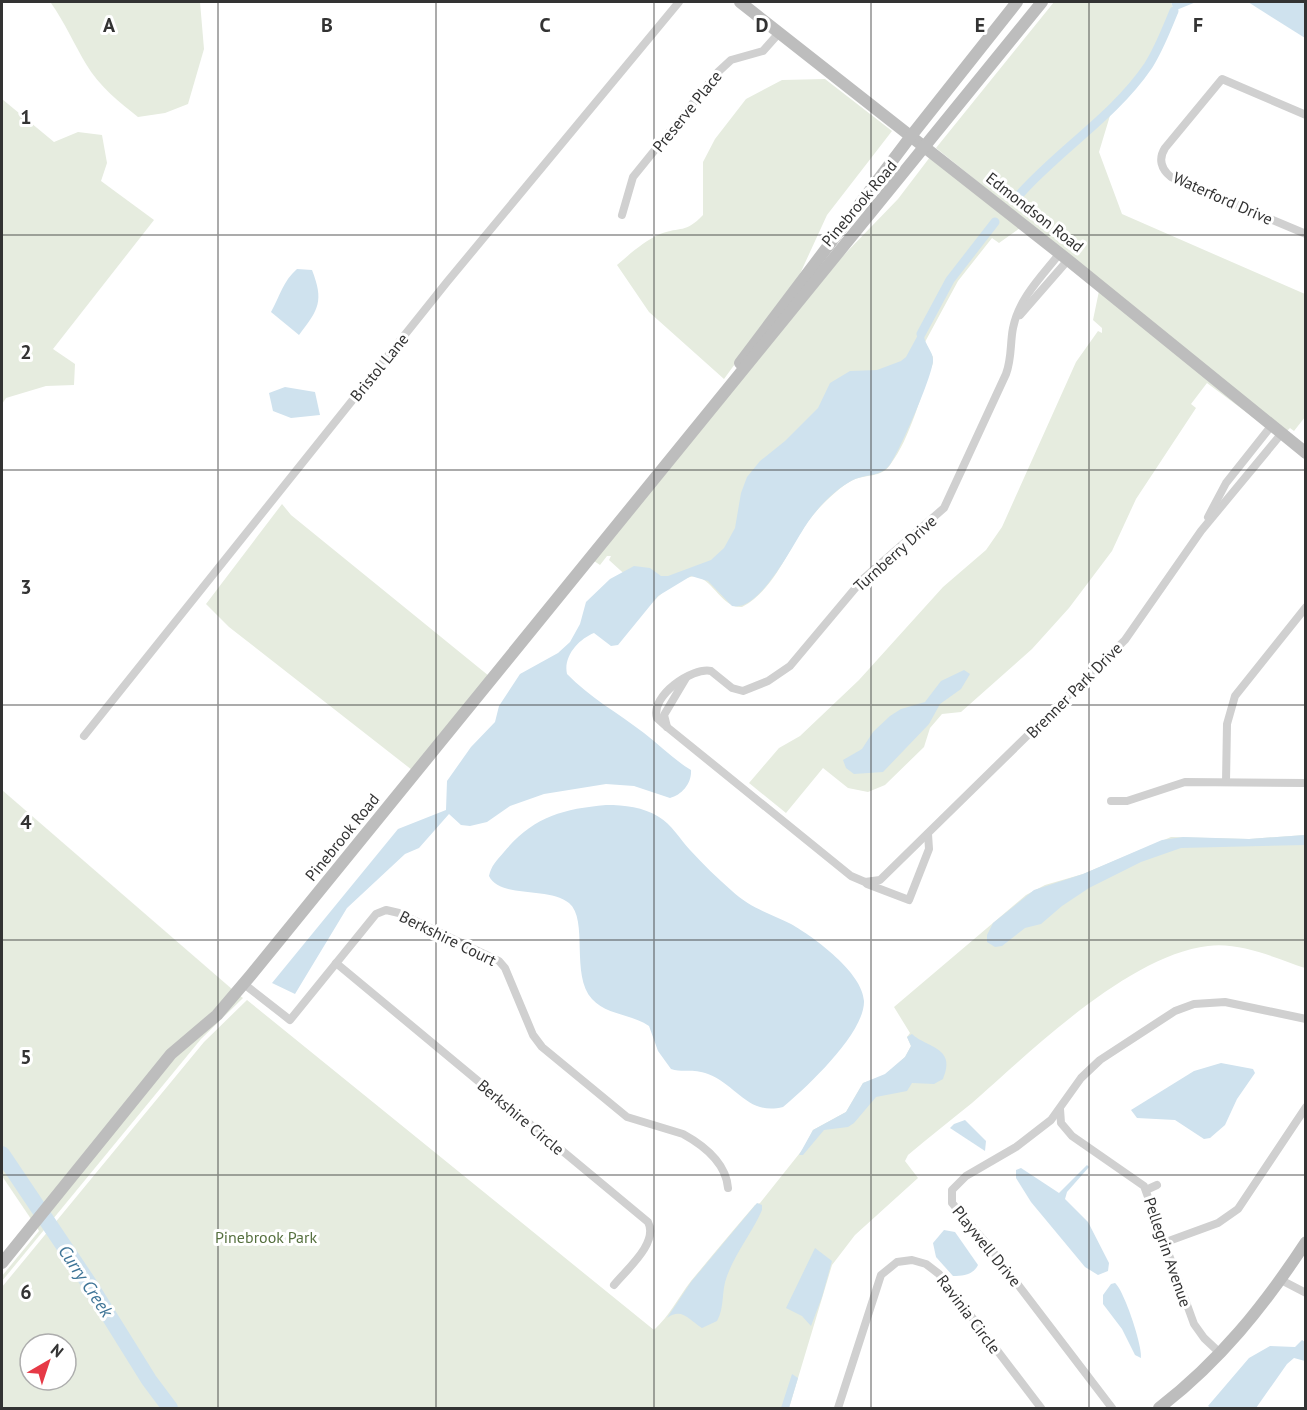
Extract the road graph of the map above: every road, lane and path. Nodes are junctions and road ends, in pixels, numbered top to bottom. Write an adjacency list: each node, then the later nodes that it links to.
1 (679, 2): 17 (street, Bristol Lane)
2 (740, 2): 5 (street, Edmondson Road)
3 (1017, 2): 7 (street, Pinebrook Road)
4 (1042, 2): 8 (street, Pinebrook Road)
5 (778, 33): 7 (street, Edmondson Road); 9 (street, Preserve Place)
6 (1305, 115): 10 (street, Waterford Drive)
7 (911, 136): 8 (street, Edmondson Road); 12 (street, Pinebrook Road)
8 (926, 147): 11 (street, Edmondson Road); 12 (street, Pinebrook Road)
9 (622, 215)
10 (1305, 234)
11 (1064, 256): 13 (street, Edmondson Road); 22 (street, Turnberry Drive)
12 (699, 424): 24 (street, Pinebrook Road)
13 (1277, 429): 14 (street, Edmondson Road); 15 (street, Brenner Park Drive); 15 (street, Brenner Park Drive)
14 (1305, 453)
15 (1202, 531): 21 (street, Brenner Park Drive)
16 (1305, 607): 18 (street)
17 (84, 736)
18 (1226, 782): 19 (street); 20 (street)
19 (1305, 783)
20 (1111, 801)
21 (928, 834): 22 (street, Brenner Park Drive); 22 (street)
22 (861, 881)
23 (336, 963): 24 (street, Berkshire Court); 29 (street, Berkshire Court); 35 (street, Berkshire Circle)
24 (244, 984): 33 (street, Pinebrook Road)
25 (1305, 1019): 27 (street)
26 (1305, 1107): 31 (street)
27 (1060, 1109): 30 (street, Pellegrin Avenue); 40 (street, Playwell Drive)
28 (1158, 1185): 30 (street)
29 (728, 1188)
30 (1146, 1190): 31 (street, Pellegrin Avenue)
31 (1166, 1242): 37 (street, Pellegrin Avenue)
32 (1305, 1242): 34 (street)
33 (2, 1263)
34 (1281, 1280): 36 (street); 37 (street)
35 (614, 1285)
36 (1305, 1293)
37 (1221, 1354): 41 (street)
38 (1039, 1407): 39 (street, Ravinia Circle)
39 (838, 1408)
40 (1112, 1408)
41 (1159, 1408)

